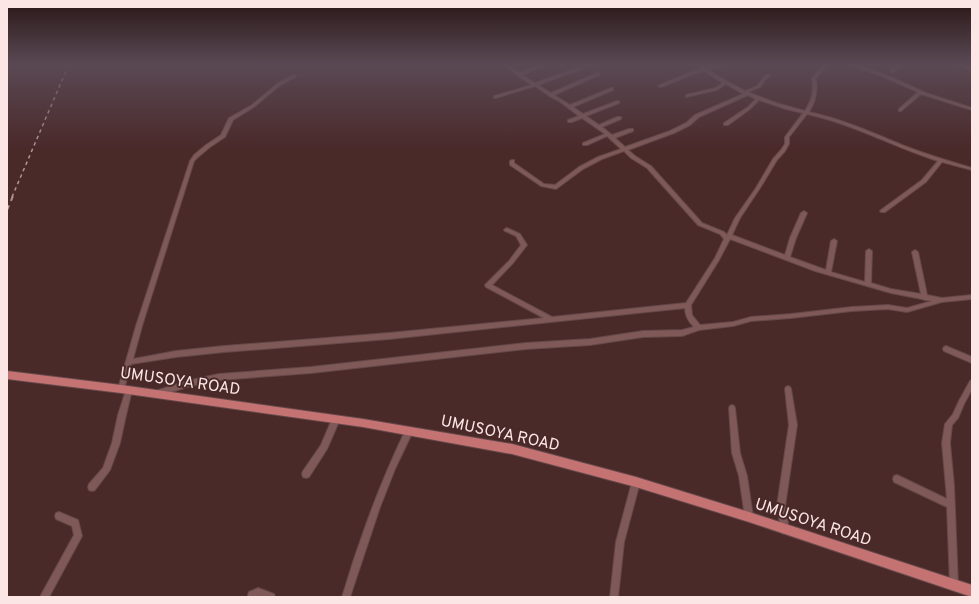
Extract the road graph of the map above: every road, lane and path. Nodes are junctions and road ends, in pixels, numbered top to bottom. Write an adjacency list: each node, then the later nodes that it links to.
1 (269, 92): 49 (street)
2 (513, 92): 12 (street)
3 (547, 92): 10 (street)
4 (554, 92): 10 (street)
5 (605, 92): 15 (street)
6 (703, 92): 11 (street)
7 (815, 92): 18 (street)
8 (921, 92): 16 (street); 17 (street)
9 (745, 93): 13 (street); 27 (street)
10 (550, 94): 15 (street)
11 (687, 96)
12 (495, 98)
13 (758, 99): 18 (street); 22 (street)
14 (618, 102): 19 (street)
15 (570, 107): 19 (street)
16 (972, 109)
17 (900, 110)
18 (808, 113): 29 (street); 34 (street)
19 (583, 116): 21 (street); 23 (street)
20 (619, 118): 23 (street)
21 (570, 121)
22 (726, 124)
23 (599, 127): 25 (street)
24 (631, 130): 25 (street)
25 (610, 136): 26 (street); 27 (street)
26 (585, 144)
27 (623, 149): 28 (street); 34 (street)
28 (512, 161)
29 (941, 161): 30 (street); 31 (street)
30 (972, 169)
31 (883, 211)
32 (804, 213): 38 (street)
33 (507, 230): 45 (street)
34 (728, 238): 38 (street); 44 (street)
35 (834, 241): 39 (street)
36 (869, 251): 40 (street)
37 (915, 252): 42 (street)
38 (787, 258): 39 (street)
39 (828, 272): 40 (street)
40 (868, 285): 42 (street)
41 (972, 297): 43 (street)
42 (925, 298): 43 (street)
43 (942, 300): 46 (street)
44 (688, 305): 45 (street); 46 (street)
45 (550, 318): 49 (street)
46 (699, 328): 54 (street)
47 (946, 348): 48 (street)
48 (972, 360)
49 (129, 362): 53 (street)
50 (7, 375): 53 (main road, UMUSOYA ROAD)
51 (972, 383): 62 (street)
52 (788, 389): 65 (street)
53 (125, 390): 54 (main road, UMUSOYA ROAD); 61 (street)
54 (156, 394): 56 (main road, UMUSOYA ROAD)
55 (732, 408): 64 (street)
56 (336, 419): 57 (main road, UMUSOYA ROAD); 58 (street)
57 (409, 431): 60 (main road, UMUSOYA ROAD); 71 (street)
58 (306, 474)
59 (897, 479): 62 (street)
60 (636, 482): 64 (main road, UMUSOYA ROAD); 72 (street)
61 (92, 487)
62 (949, 504): 66 (street)
63 (59, 516): 69 (street)
64 (749, 517): 65 (main road, UMUSOYA ROAD)
65 (785, 530): 66 (main road, UMUSOYA ROAD)
66 (954, 585): 67 (main road, UMUSOYA ROAD)
67 (972, 590)
68 (252, 595): 70 (street)
69 (44, 597)
70 (271, 597)
71 (346, 597)
72 (614, 597)

